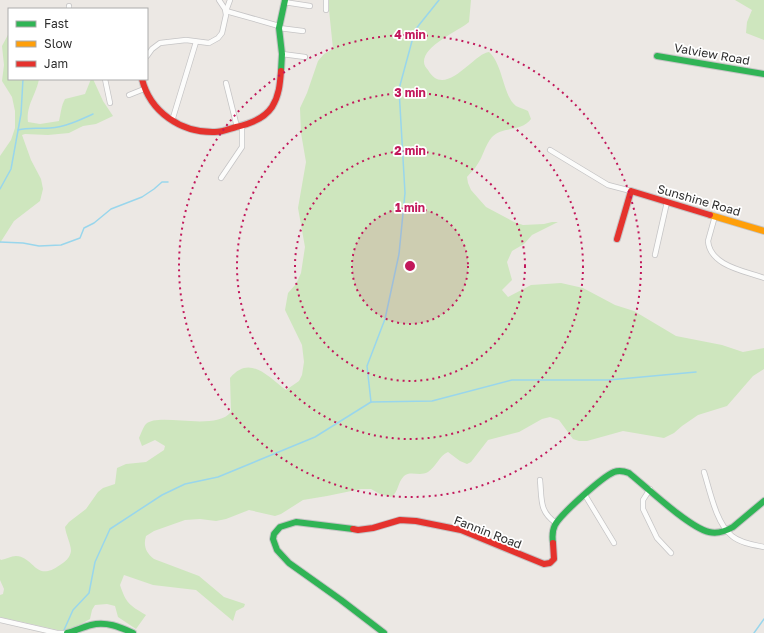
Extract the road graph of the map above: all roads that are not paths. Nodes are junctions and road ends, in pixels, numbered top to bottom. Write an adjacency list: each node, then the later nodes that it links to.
1 (219, 0): 7 (street)
2 (230, 0): 7 (street)
3 (326, 0): 6 (street)
4 (285, 1): 5 (street); 8 (street)
5 (310, 6)
6 (326, 10)
7 (226, 11): 8 (street); 10 (street)
8 (279, 27): 9 (street); 11 (street)
9 (303, 31)
10 (196, 42): 12 (street); 22 (street)
11 (282, 54): 14 (street); 23 (street)
12 (148, 55)
13 (656, 56): 15 (street, Valview Road)
14 (305, 57)
15 (764, 74)
16 (105, 80): 21 (street)
17 (142, 80): 19 (street)
18 (226, 83): 23 (street)
19 (144, 89): 20 (street); 22 (street)
20 (129, 95)
21 (110, 103)
22 (172, 121): 23 (street)
23 (239, 127): 25 (street)
24 (550, 150): 26 (street)
25 (222, 178)
26 (631, 193): 27 (street, Sunshine Road); 30 (street)
27 (667, 202): 28 (street, Sunshine Road); 31 (street)
28 (715, 216): 29 (street, Sunshine Road); 32 (street)
29 (764, 230)
30 (617, 239)
31 (655, 256)
32 (764, 278)
33 (704, 472): 39 (street)
34 (540, 480): 38 (street)
35 (650, 489): 36 (street); 39 (street); 42 (street)
36 (585, 495): 38 (street); 40 (street)
37 (764, 501): 39 (street)
38 (556, 523): 47 (street, Fannin Road)
39 (727, 530): 41 (street)
40 (614, 543)
41 (764, 547)
42 (671, 552)
43 (0, 620): 45 (street)
44 (126, 631): 45 (street); 46 (street)
45 (66, 633)
46 (133, 633)
47 (384, 633)

